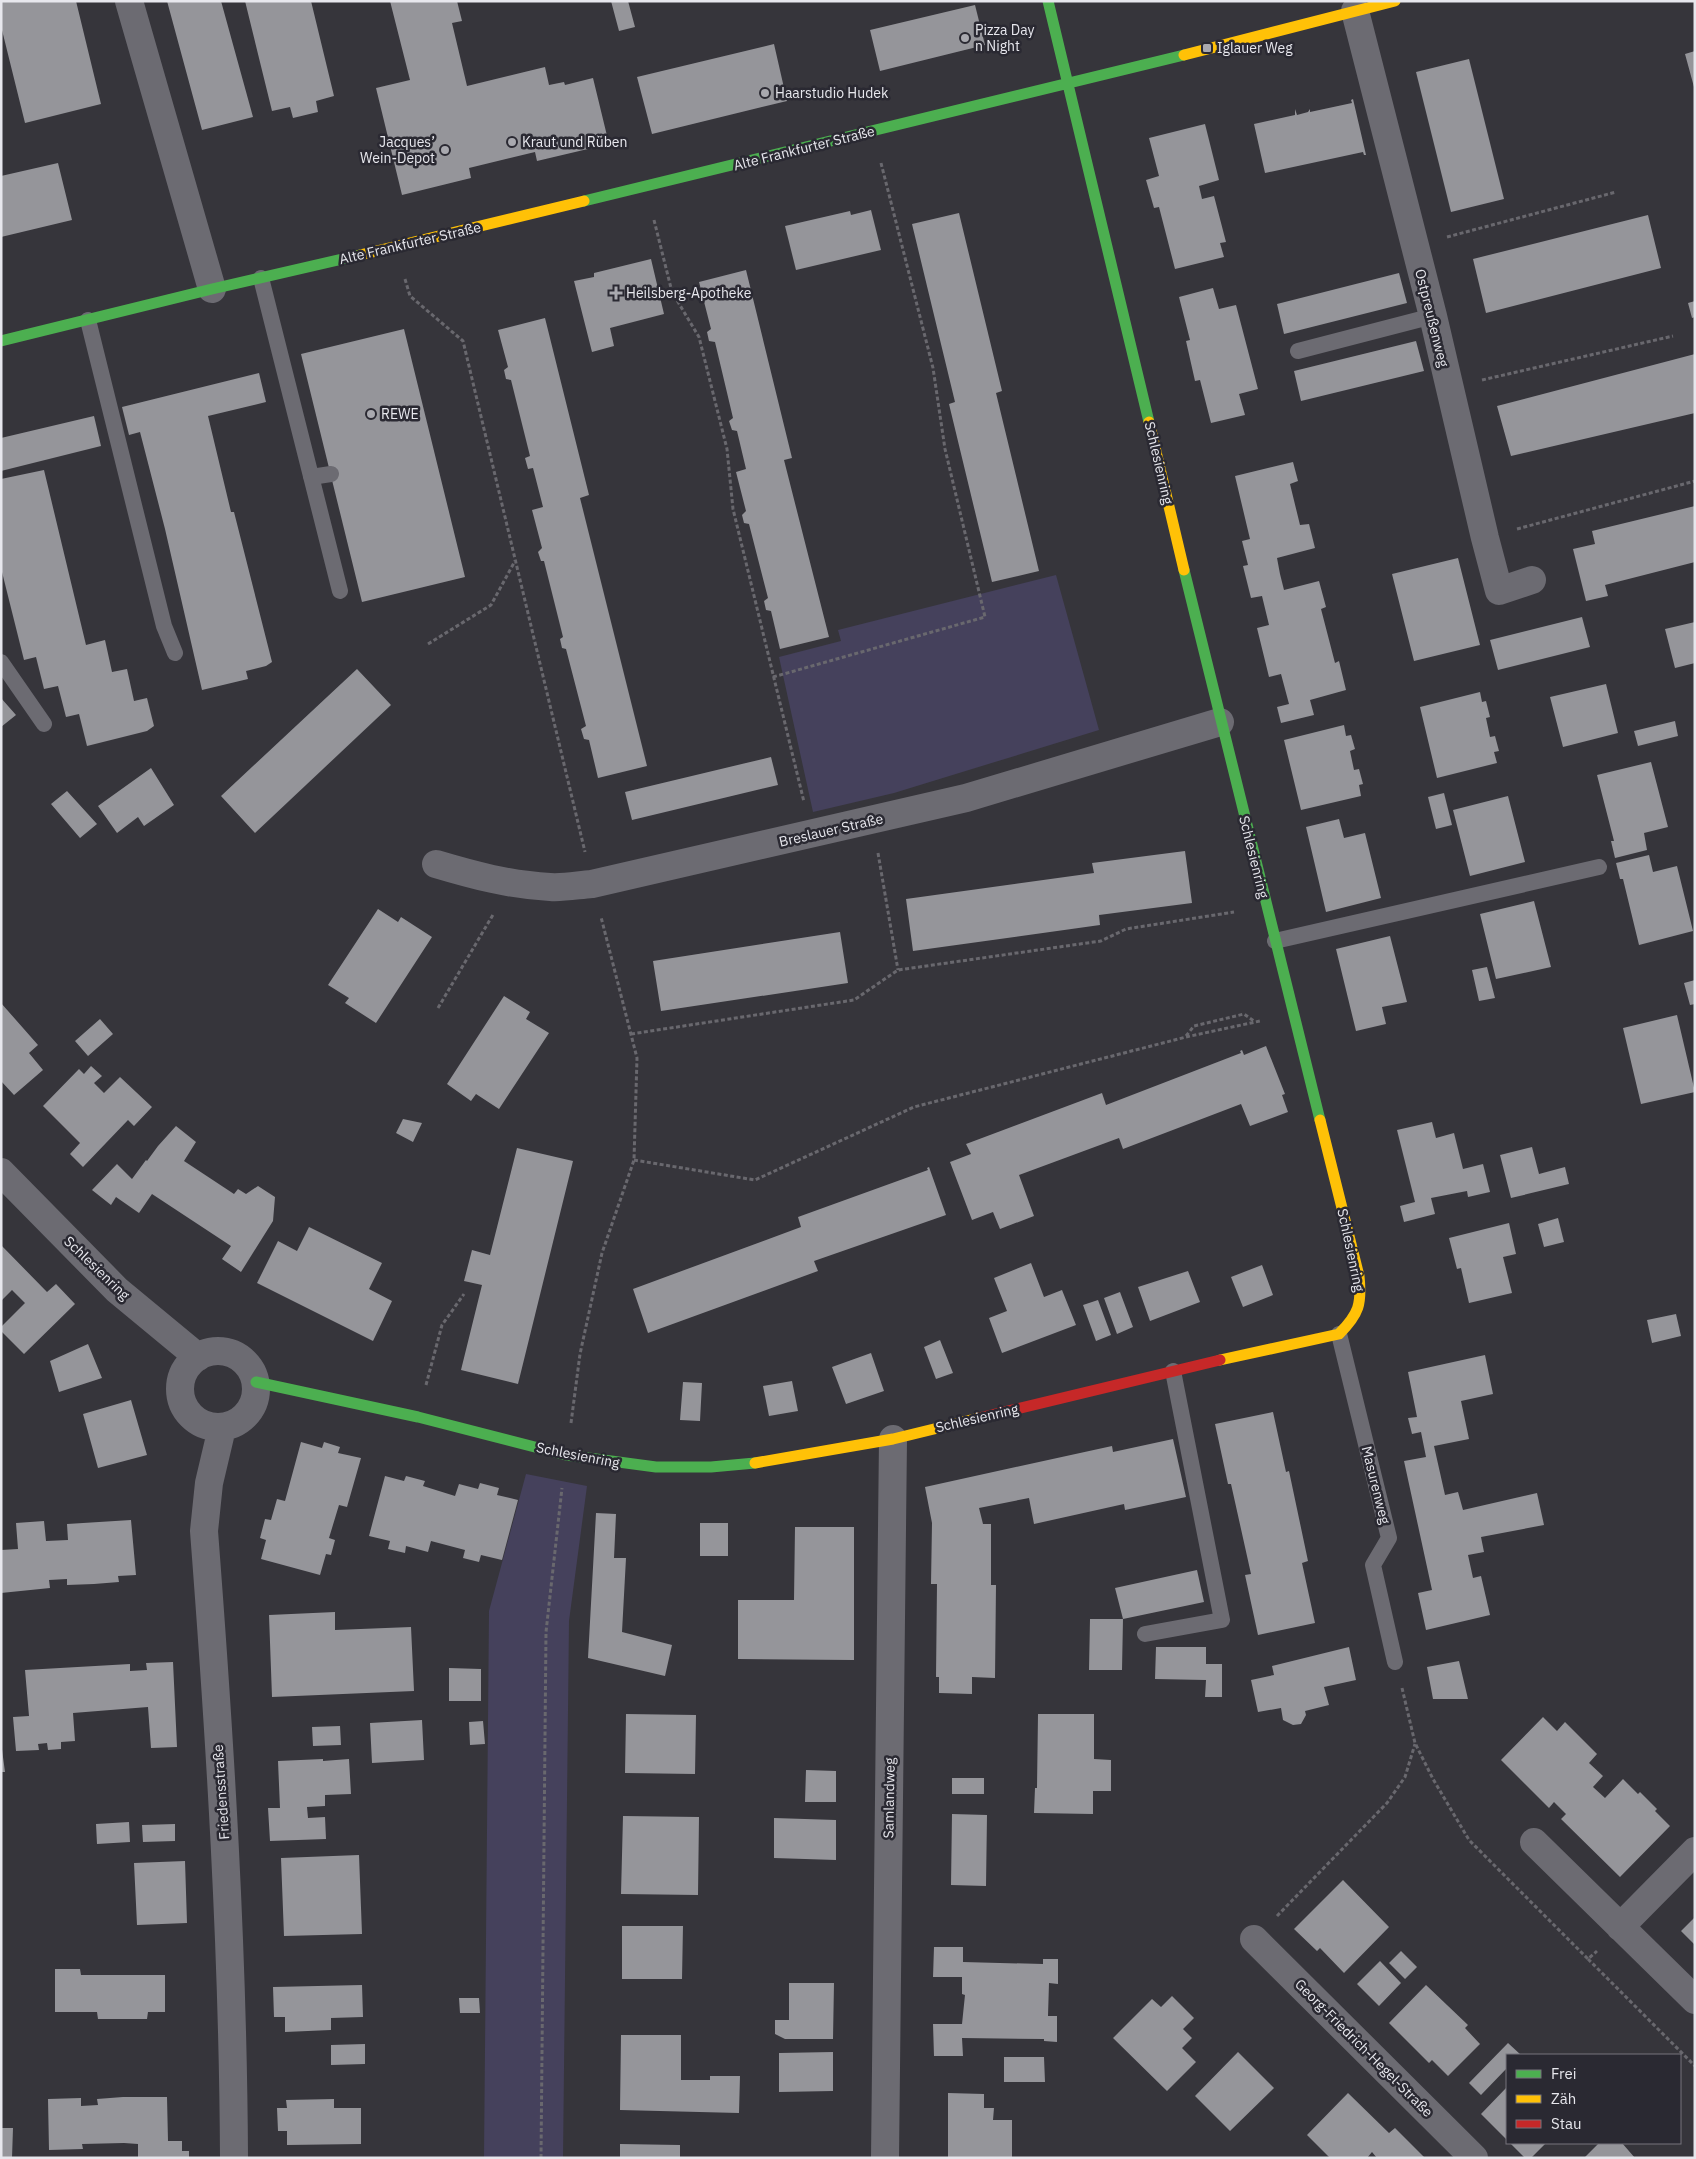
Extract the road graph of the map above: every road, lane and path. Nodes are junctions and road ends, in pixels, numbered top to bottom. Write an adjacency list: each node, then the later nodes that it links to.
1 (129, 1): 12 (street)
2 (1048, 1): 5 (street)
3 (1394, 1): 4 (street, Alte Frankfurter Straße)
4 (1355, 11): 5 (street, Alte Frankfurter Straße); 9 (street, Ostpreußenweg)
5 (1069, 84): 6 (street, Alte Frankfurter Straße); 30 (street, Schlesienring)
6 (873, 131): 7 (street, Alte Frankfurter Straße); 29 (path)
7 (645, 186): 10 (street, Alte Frankfurter Straße); 29 (path)
8 (1616, 192): 9 (path)
9 (1415, 245): 13 (street, Ostpreußenweg)
10 (396, 247): 11 (street, Alte Frankfurter Straße); 23 (path)
11 (261, 278): 12 (street, Alte Frankfurter Straße); 20 (lane)
12 (212, 289): 14 (street, Alte Frankfurter Straße)
13 (1433, 316): 17 (lane); 18 (street, Ostpreußenweg)
14 (88, 320): 16 (street, Alte Frankfurter Straße); 27 (lane)
15 (1673, 336): 18 (path)
16 (1, 341)
17 (1298, 351)
18 (1449, 388): 22 (street, Ostpreußenweg)
19 (330, 474): 20 (lane)
20 (311, 477): 25 (lane)
21 (1695, 481): 22 (path)
22 (1485, 538): 24 (street, Ostpreußenweg)
23 (516, 560): 26 (path); 37 (path)
24 (1532, 580)
25 (340, 591)
26 (428, 644)
27 (175, 653)
28 (1, 662): 31 (lane)
29 (773, 677): 33 (path)
30 (1220, 722): 32 (street, Breslauer Straße); 38 (street, Schlesienring)
31 (44, 724)
32 (872, 820): 33 (street, Breslauer Straße); 40 (path)
33 (812, 834): 37 (street, Breslauer Straße)
34 (436, 864): 36 (street, Breslauer Straße)
35 (1599, 867): 39 (lane)
36 (512, 883): 37 (street, Breslauer Straße); 41 (path)
37 (592, 884): 44 (path)
38 (1267, 906): 39 (street, Schlesienring); 40 (path)
39 (1275, 941): 49 (street, Schlesienring)
40 (898, 970): 44 (path)
41 (438, 1008)
42 (1254, 1022): 45 (path)
43 (1245, 1023): 45 (path)
44 (631, 1034): 46 (path)
45 (1186, 1037): 46 (path)
46 (634, 1160): 56 (path)
47 (1, 1172): 50 (street, Schlesienring)
48 (464, 1294): 53 (path)
49 (1338, 1334): 51 (street, Schlesienring); 58 (lane, Masurenweg)
50 (198, 1357): 52 (street); 54 (street)
51 (1173, 1372): 55 (street, Schlesienring); 57 (lane)
52 (256, 1382): 53 (street, Schlesienring); 54 (street)
53 (418, 1417): 56 (street, Schlesienring)
54 (222, 1428): 67 (street, Friedensstraße)
55 (893, 1439): 56 (street, Schlesienring); 69 (street, Samlandweg)
56 (566, 1455): 68 (path)
57 (1145, 1634)
58 (1395, 1662): 59 (path)
59 (1415, 1743): 63 (path); 64 (path)
60 (1534, 1842): 62 (street)
61 (1695, 1851): 62 (street)
62 (1620, 1927): 64 (path); 65 (street)
63 (1254, 1939): 70 (street, Georg-Friedrich-Hegel-Straße)
64 (1588, 1960): 66 (path)
65 (1695, 2000)
66 (1695, 2066)
67 (234, 2158)
68 (541, 2158)
69 (885, 2158)
70 (1474, 2158)

